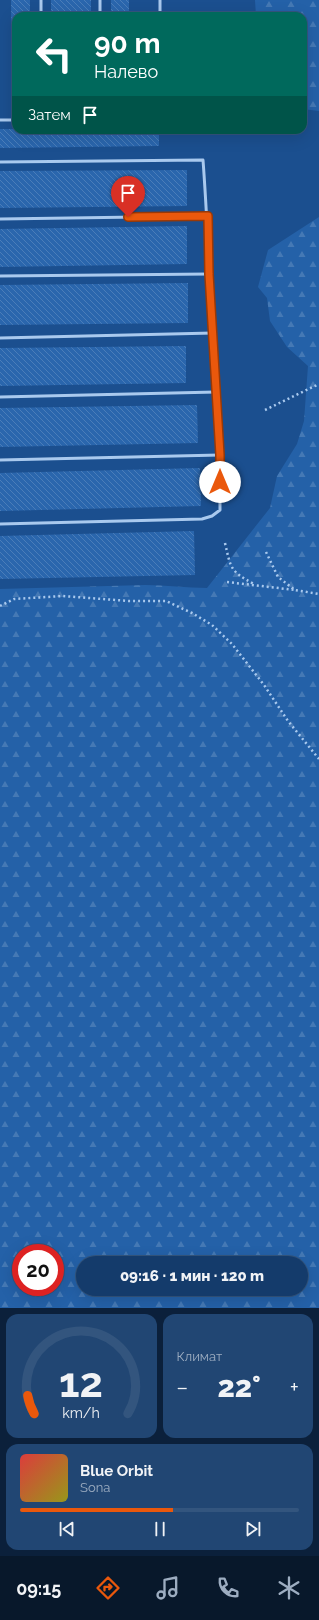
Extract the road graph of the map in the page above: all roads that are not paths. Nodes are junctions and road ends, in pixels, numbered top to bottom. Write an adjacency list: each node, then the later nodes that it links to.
1 (41, 0): 4 (lane)
2 (100, 0): 5 (lane)
3 (160, 0): 6 (lane)
4 (41, 12)
5 (100, 12)
6 (160, 12)
7 (0, 120): 8 (lane)
8 (12, 120)
9 (0, 162): 10 (lane)
10 (208, 216): 11 (lane); 12 (lane)
11 (0, 218)
12 (209, 274): 13 (lane); 14 (lane)
13 (0, 276)
14 (213, 333): 15 (lane); 16 (lane)
15 (0, 338)
16 (216, 392): 17 (lane); 18 (lane)
17 (0, 397)
18 (220, 455): 19 (lane); 20 (lane)
19 (0, 460)
20 (0, 524)

